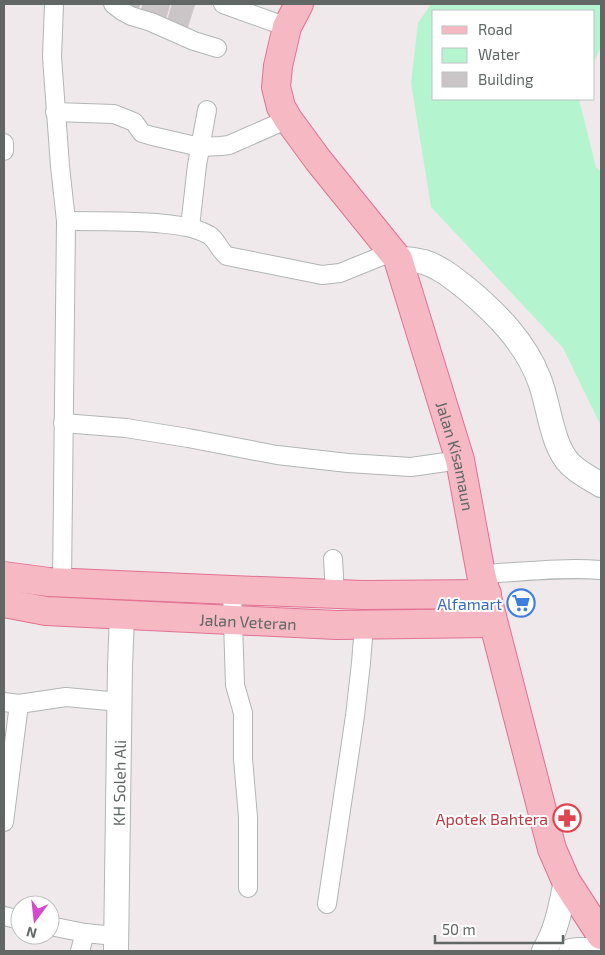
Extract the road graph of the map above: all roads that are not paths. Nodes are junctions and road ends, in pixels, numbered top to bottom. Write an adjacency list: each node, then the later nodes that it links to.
1 (54, 4): 7 (street)
2 (113, 4): 5 (street)
3 (223, 4): 4 (street)
4 (293, 15): 8 (main road, Jalan Kisamaun)
5 (217, 48)
6 (207, 110): 10 (street)
7 (56, 112): 10 (street); 12 (street)
8 (288, 119): 10 (street); 14 (main road, Jalan Kisamaun)
9 (4, 144): 11 (street)
10 (200, 147): 13 (street)
11 (4, 151)
12 (66, 221): 13 (street); 15 (street)
13 (190, 227): 14 (street)
14 (395, 255): 16 (main road, Jalan Kisamaun); 17 (street)
15 (63, 424): 16 (street); 21 (street)
16 (460, 460): 22 (main road, Jalan Kisamaun)
17 (601, 485)
18 (333, 559): 24 (street)
19 (601, 570): 22 (street)
20 (4, 576): 21 (main road, Jalan Veteran)
21 (62, 583): 23 (main road, Jalan Veteran)
22 (484, 584): 24 (main road, Jalan Veteran); 28 (main road, Jalan Kisamaun)
23 (232, 590): 24 (main road, Jalan Veteran); 27 (street)
24 (335, 594)
25 (4, 603): 26 (main road, Jalan Veteran)
26 (122, 615): 27 (main road, Jalan Veteran); 30 (street, KH Soleh Ali)
27 (233, 620): 29 (main road, Jalan Veteran); 34 (street)
28 (493, 622): 29 (main road, Jalan Veteran); 33 (main road, Jalan Kisamaun)
29 (364, 626): 35 (street)
30 (120, 702): 31 (street); 39 (street, KH Soleh Ali)
31 (11, 703): 32 (street)
32 (4, 822)
33 (566, 881): 38 (main road, Jalan Kisamaun); 42 (street)
34 (248, 888)
35 (326, 904)
36 (60, 928): 37 (street)
37 (84, 933): 39 (street); 41 (street)
38 (601, 936)
39 (116, 944)
40 (601, 950): 43 (street)
41 (80, 951)
42 (544, 951)
43 (571, 951)

